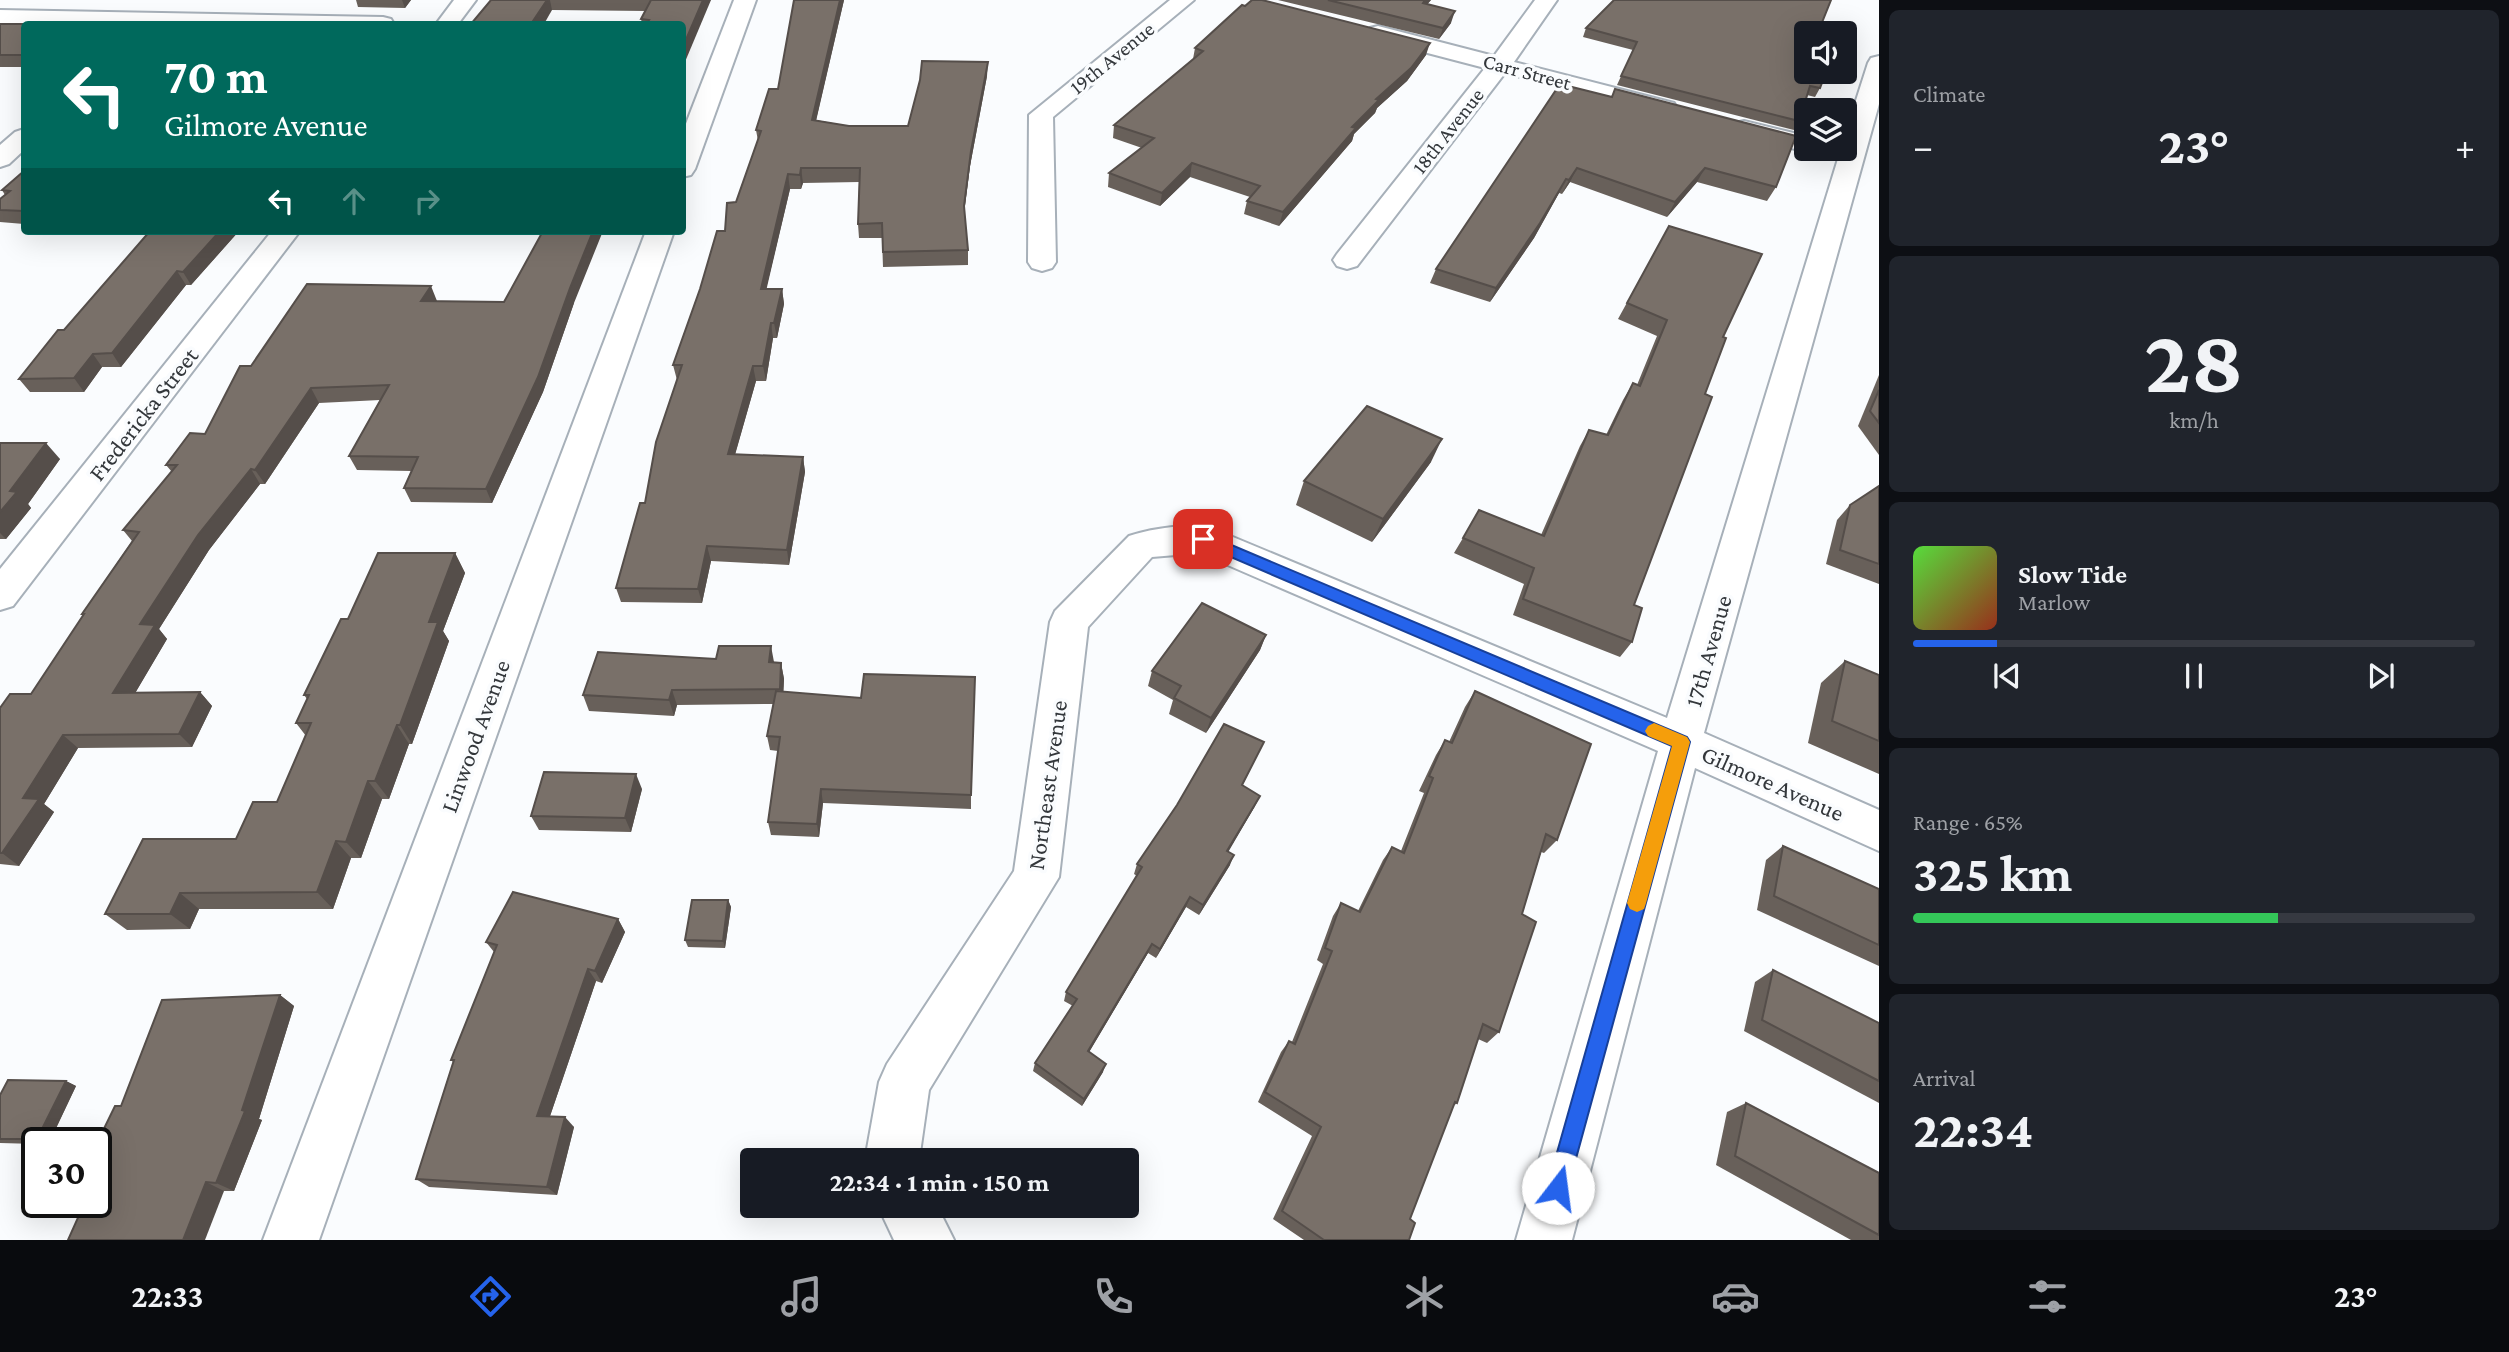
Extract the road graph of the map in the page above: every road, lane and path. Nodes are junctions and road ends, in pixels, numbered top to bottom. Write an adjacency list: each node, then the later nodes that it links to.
1 (178, 0): 8 (street)
2 (465, 0): 9 (street)
3 (744, 0): 18 (street)
4 (1183, 0): 24 (street, 19th Avenue)
5 (1546, 0): 12 (street, 18th Avenue)
6 (0, 17): 7 (street)
7 (101, 21)
8 (154, 21)
9 (449, 21)
10 (1354, 27): 12 (street, Carr Street)
11 (1879, 63): 15 (street, 17th Avenue)
12 (1500, 65): 13 (street, Carr Street); 23 (street, 18th Avenue)
13 (1686, 113)
14 (1726, 124): 17 (street)
15 (1857, 136)
16 (21, 140): 19 (street)
17 (1794, 141)
18 (686, 158)
19 (0, 159)
20 (1850, 161): 27 (street, 17th Avenue)
21 (283, 235): 26 (street, Fredericka Street)
22 (659, 235): 31 (street, Linwood Avenue)
23 (1347, 260)
24 (1042, 262)
25 (1203, 539): 27 (street, Gilmore Avenue); 29 (street, Northeast Avenue)
26 (0, 596)
27 (1681, 742): 28 (street, Gilmore Avenue); 33 (street, 17th Avenue)
28 (1879, 831)
29 (894, 1148)
30 (912, 1218): 32 (street)
31 (291, 1240)
32 (926, 1240)
33 (1544, 1240)

